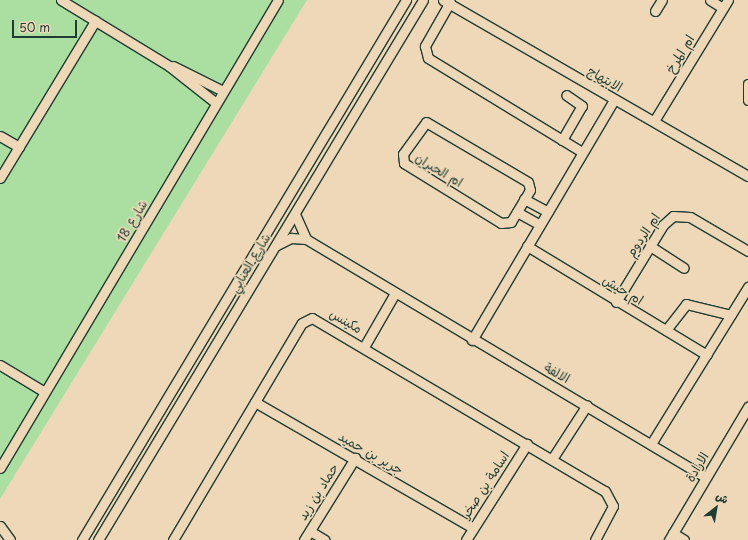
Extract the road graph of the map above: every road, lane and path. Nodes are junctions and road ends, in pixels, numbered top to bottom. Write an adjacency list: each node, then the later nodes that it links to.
1 (61, 0): 12 (street)
2 (278, 0): 15 (street, شارع 18)
3 (406, 0): 65 (street, شارع العنابي)
4 (429, 0): 9 (street)
5 (662, 0): 11 (street)
6 (710, 0): 10 (street)
7 (728, 0): 10 (street, ام المرخ)
8 (447, 1): 17 (street, الابتهاج); 22 (street)
9 (421, 3): 30 (street, شارع العنابي)
10 (723, 8): 20 (street, ام المرخ)
11 (655, 11)
12 (95, 21): 13 (street); 23 (street)
13 (169, 66): 15 (street); 19 (street)
14 (748, 84): 18 (street)
15 (223, 91): 19 (street, شارع 18)
16 (566, 95): 22 (street)
17 (614, 100): 20 (street, الابتهاج); 24 (street)
18 (748, 100)
19 (216, 103): 47 (street, شارع 18)
20 (654, 121): 25 (street, الابتهاج)
21 (0, 136): 23 (street)
22 (562, 140): 24 (street)
23 (19, 147): 26 (street)
24 (582, 152): 29 (street)
25 (748, 176)
26 (0, 178)
27 (524, 199): 28 (street, ام الحيران); 28 (street, ام الحيران); 29 (street)
28 (517, 212): 31 (street)
29 (548, 212): 31 (street)
30 (295, 214): 32 (street); 35 (street, شارع العنابي)
31 (540, 225): 33 (street)
32 (306, 239): 35 (street); 39 (street, الالفة)
33 (527, 246): 40 (street, ام حيش); 43 (street)
34 (650, 246): 36 (street, ام الردوم); 37 (street); 40 (street, ام الردوم)
35 (275, 247): 66 (street, شارع العنابي)
36 (748, 251)
37 (684, 268)
38 (748, 287): 41 (street)
39 (395, 293): 43 (street, الالفة); 44 (street)
40 (616, 302): 42 (street, ام حيش)
41 (731, 315): 42 (street); 45 (street)
42 (666, 330): 45 (street, ام حيش)
43 (472, 340): 49 (street, الالفة)
44 (364, 346): 48 (street, مكينس); 51 (street, مكينس)
45 (707, 355): 52 (street)
46 (0, 364): 47 (street)
47 (45, 392): 53 (street, شارع 18)
48 (255, 402): 54 (street, جرير بن حميد); 67 (street, مكينس)
49 (587, 405): 52 (street, الالفة); 55 (street)
50 (748, 407): 58 (street, الارادة)
51 (527, 444): 55 (street, مكينس); 60 (street, اسامة بن صخر)
52 (651, 444): 58 (street, الالفة)
53 (6, 455): 56 (street, شارع 18); 57 (street, شارع 18)
54 (355, 458): 60 (street, جرير بن حميد); 61 (street, حماد بن زيد)
55 (552, 459): 71 (street, مكينس)
56 (0, 462)
57 (0, 468)
58 (706, 477): 63 (street, الارادة)
59 (0, 526): 64 (street)
60 (473, 528): 70 (street, اسامة بن صخر)
61 (310, 531): 68 (street, حماد بن زيد); 69 (street)
62 (0, 533): 64 (street)
63 (671, 537): 72 (street)
64 (10, 540)
65 (82, 540)
66 (98, 540)
67 (173, 540)
68 (304, 540)
69 (325, 540)
70 (466, 540)
71 (595, 540)
72 (684, 540)

